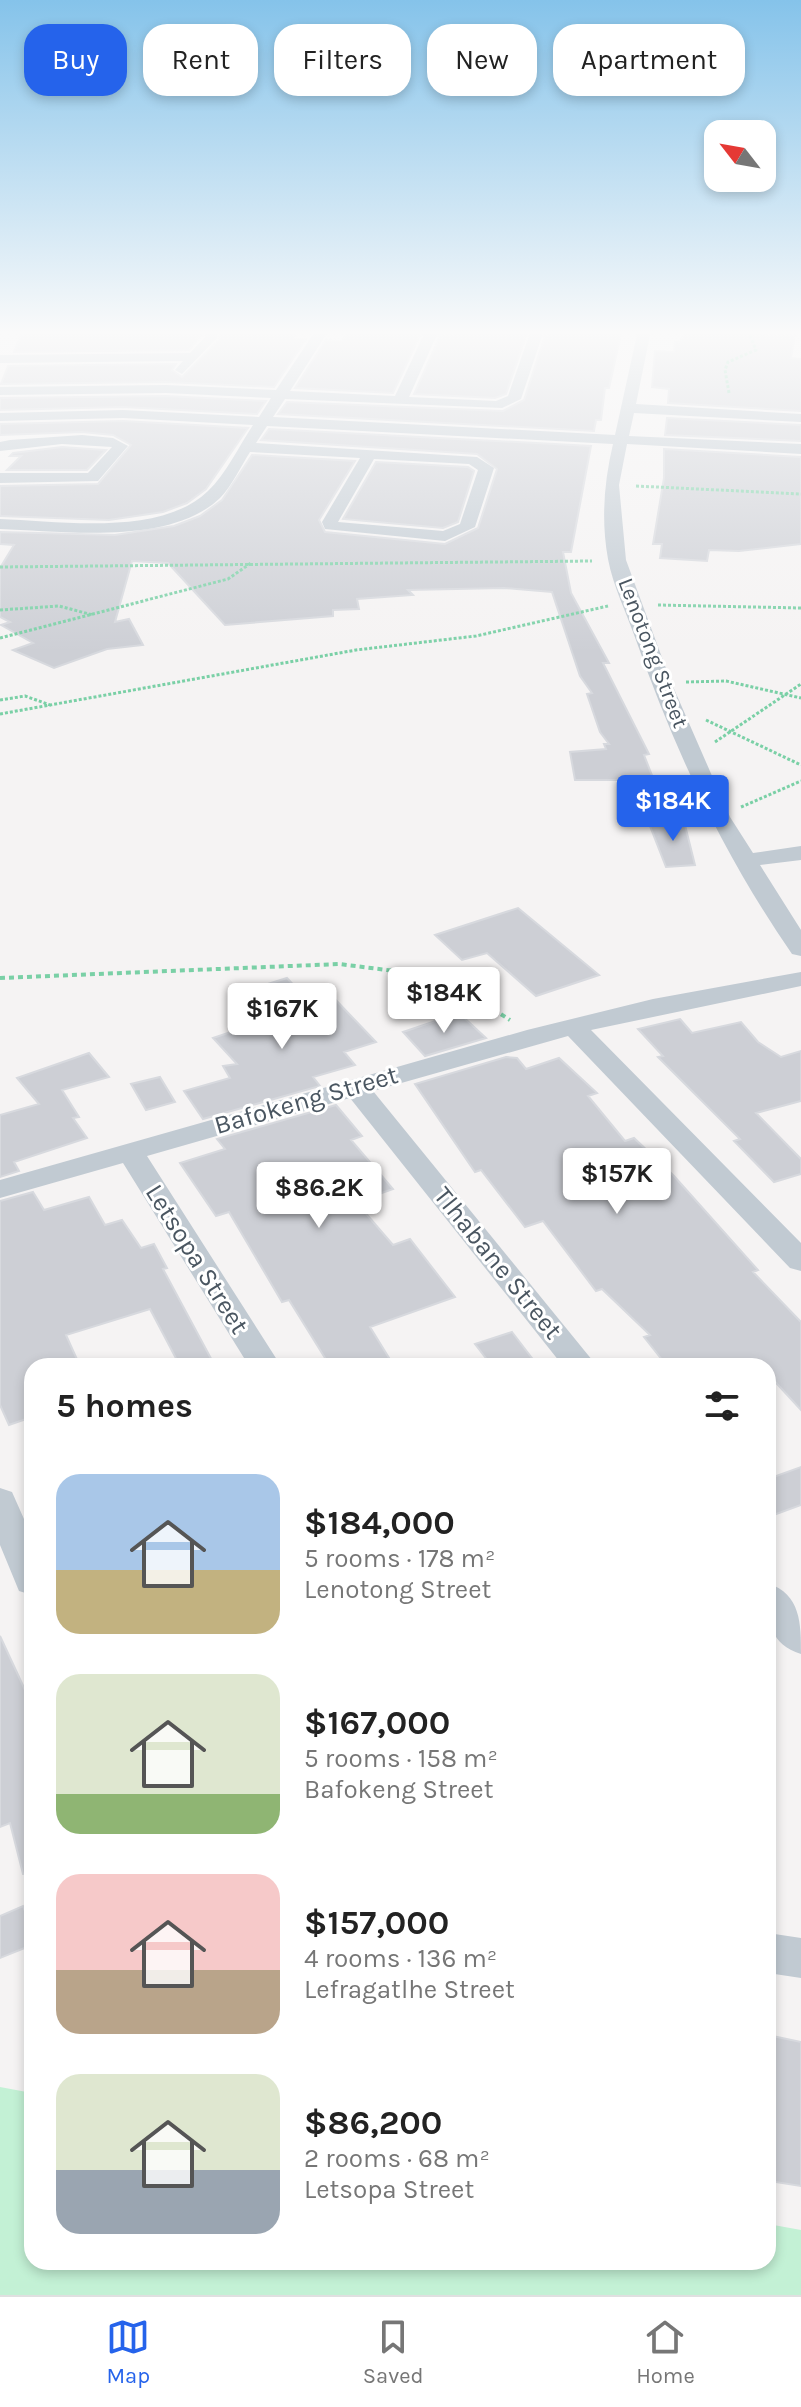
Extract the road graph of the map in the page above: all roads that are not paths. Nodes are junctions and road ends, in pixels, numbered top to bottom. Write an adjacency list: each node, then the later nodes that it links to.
1 (253, 437): 5 (street)
2 (568, 437): 3 (street)
3 (620, 440): 6 (street); 11 (street, Lenotong Street)
4 (0, 447): 8 (street)
5 (246, 447): 7 (street); 9 (street)
6 (801, 449)
7 (369, 455): 7 (street)
8 (0, 478)
9 (0, 524)
10 (801, 853): 11 (street)
11 (743, 861): 12 (street, Lenotong Street)
12 (801, 949)
13 (801, 979): 14 (street, Bafokeng Street)
14 (574, 1027): 15 (street, Bafokeng Street); 18 (street)
15 (354, 1085): 16 (street, Bafokeng Street); 20 (street, Tlhabane Street)
16 (130, 1151): 17 (street, Bafokeng Street); 19 (street, Letsopa Street)
17 (0, 1189)
18 (801, 1261)
19 (260, 1358)
20 (575, 1358)
21 (0, 1501): 22 (street)
22 (24, 1561)
23 (776, 1608): 24 (street)
24 (801, 1639)
25 (776, 1954): 26 (street)
26 (801, 1958)

